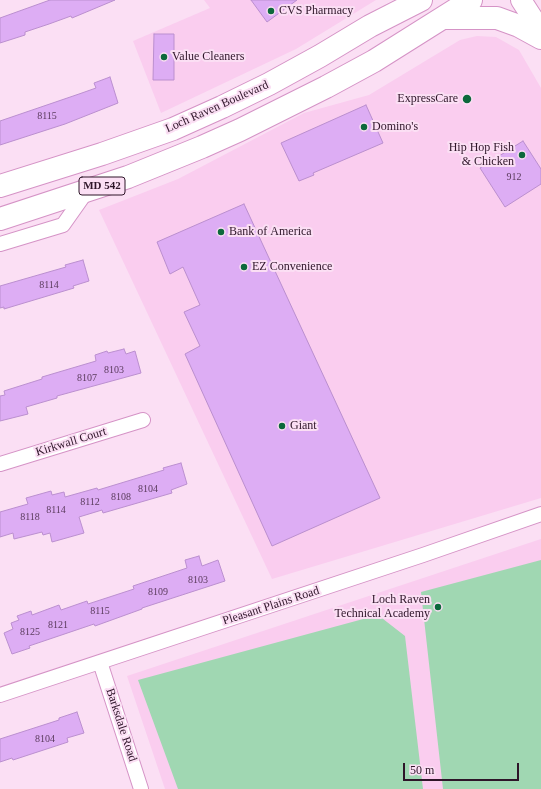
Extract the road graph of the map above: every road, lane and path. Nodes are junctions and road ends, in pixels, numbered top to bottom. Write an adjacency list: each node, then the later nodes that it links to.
1 (421, 0): 7 (main road, Loch Raven Boulevard / MD 542)
2 (471, 0): 4 (main road, MD 542)
3 (521, 0): 5 (main road)
4 (444, 18): 6 (main road); 8 (main road, MD 542)
5 (541, 30)
6 (541, 38)
7 (0, 186)
8 (87, 191): 9 (main road, MD 542); 10 (street)
9 (0, 219)
10 (0, 244)
11 (143, 420): 12 (street, Kirkwall Court)
12 (0, 464)
13 (541, 514): 14 (street, Pleasant Plains Road)
14 (100, 662): 15 (street, Pleasant Plains Road); 16 (street, Barksdale Road)
15 (0, 695)
16 (141, 789)

